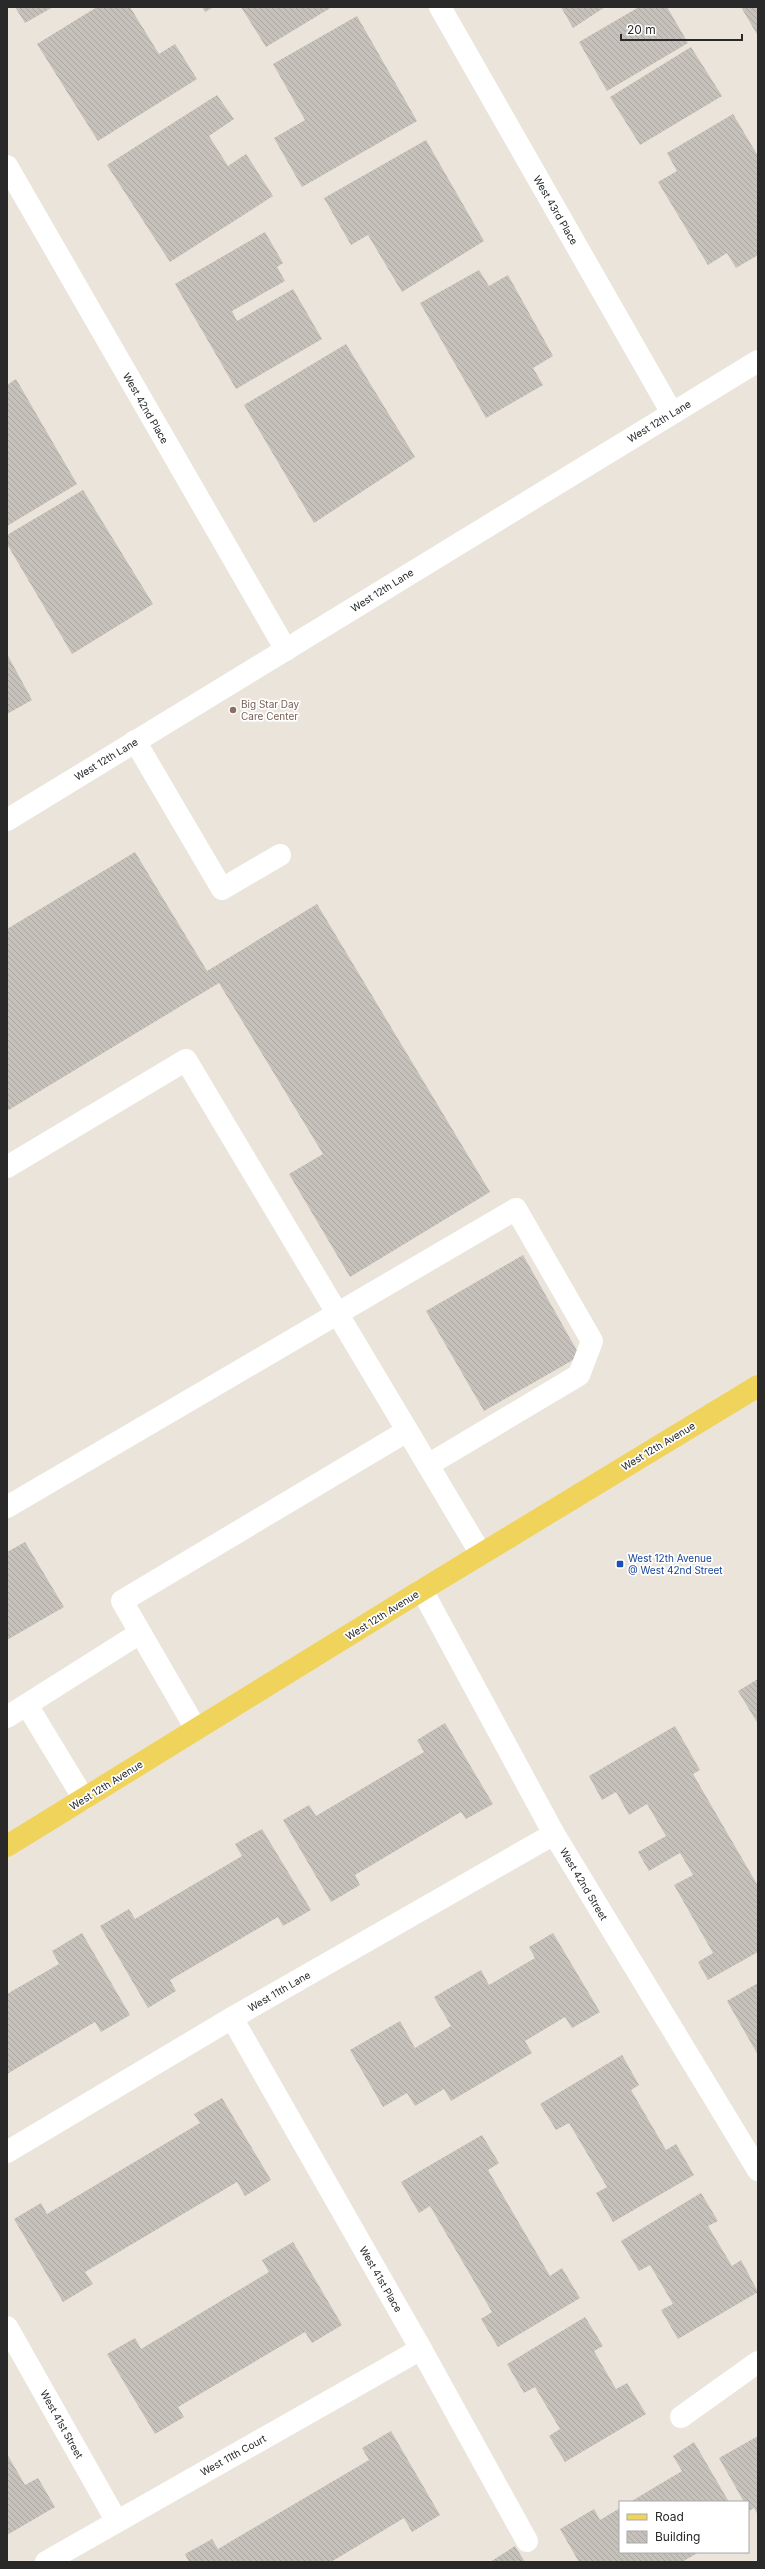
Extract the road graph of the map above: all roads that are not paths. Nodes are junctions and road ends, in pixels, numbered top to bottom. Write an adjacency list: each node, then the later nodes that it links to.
1 (440, 7): 4 (street, West 43rd Place)
2 (7, 166): 5 (street, West 42nd Place)
3 (756, 365): 4 (street, West 12th Lane)
4 (672, 413): 5 (street, West 12th Lane)
5 (286, 650): 6 (street, West 12th Lane)
6 (135, 742): 7 (street, West 12th Lane); 8 (street)
7 (7, 820)
8 (280, 855)
9 (7, 1167): 10 (street)
10 (337, 1314): 12 (street); 13 (street); 14 (street)
11 (758, 1386): 15 (main road, West 12th Avenue)
12 (408, 1431): 13 (street); 17 (street)
13 (428, 1465): 15 (street)
14 (7, 1507)
15 (481, 1554): 16 (main road, West 12th Avenue)
16 (422, 1590): 20 (main road, West 12th Avenue); 22 (street, West 42nd Street)
17 (140, 1633): 18 (street); 20 (street)
18 (27, 1705): 19 (street); 21 (street)
19 (7, 1717)
20 (196, 1729): 21 (main road, West 12th Avenue)
21 (84, 1798): 23 (main road, West 12th Avenue)
22 (554, 1834): 24 (street, West 11th Lane); 26 (street, West 42nd Street)
23 (7, 1846)
24 (232, 2018): 25 (street, West 11th Lane); 28 (street, West 41st Place)
25 (7, 2152)
26 (758, 2170)
27 (7, 2327): 31 (street, West 41st Street)
28 (421, 2349): 31 (street, West 11th Court); 32 (street, West 41st Place)
29 (758, 2362): 30 (street)
30 (681, 2417)
31 (116, 2520): 33 (street, West 11th Court)
32 (527, 2541)
33 (46, 2562)

